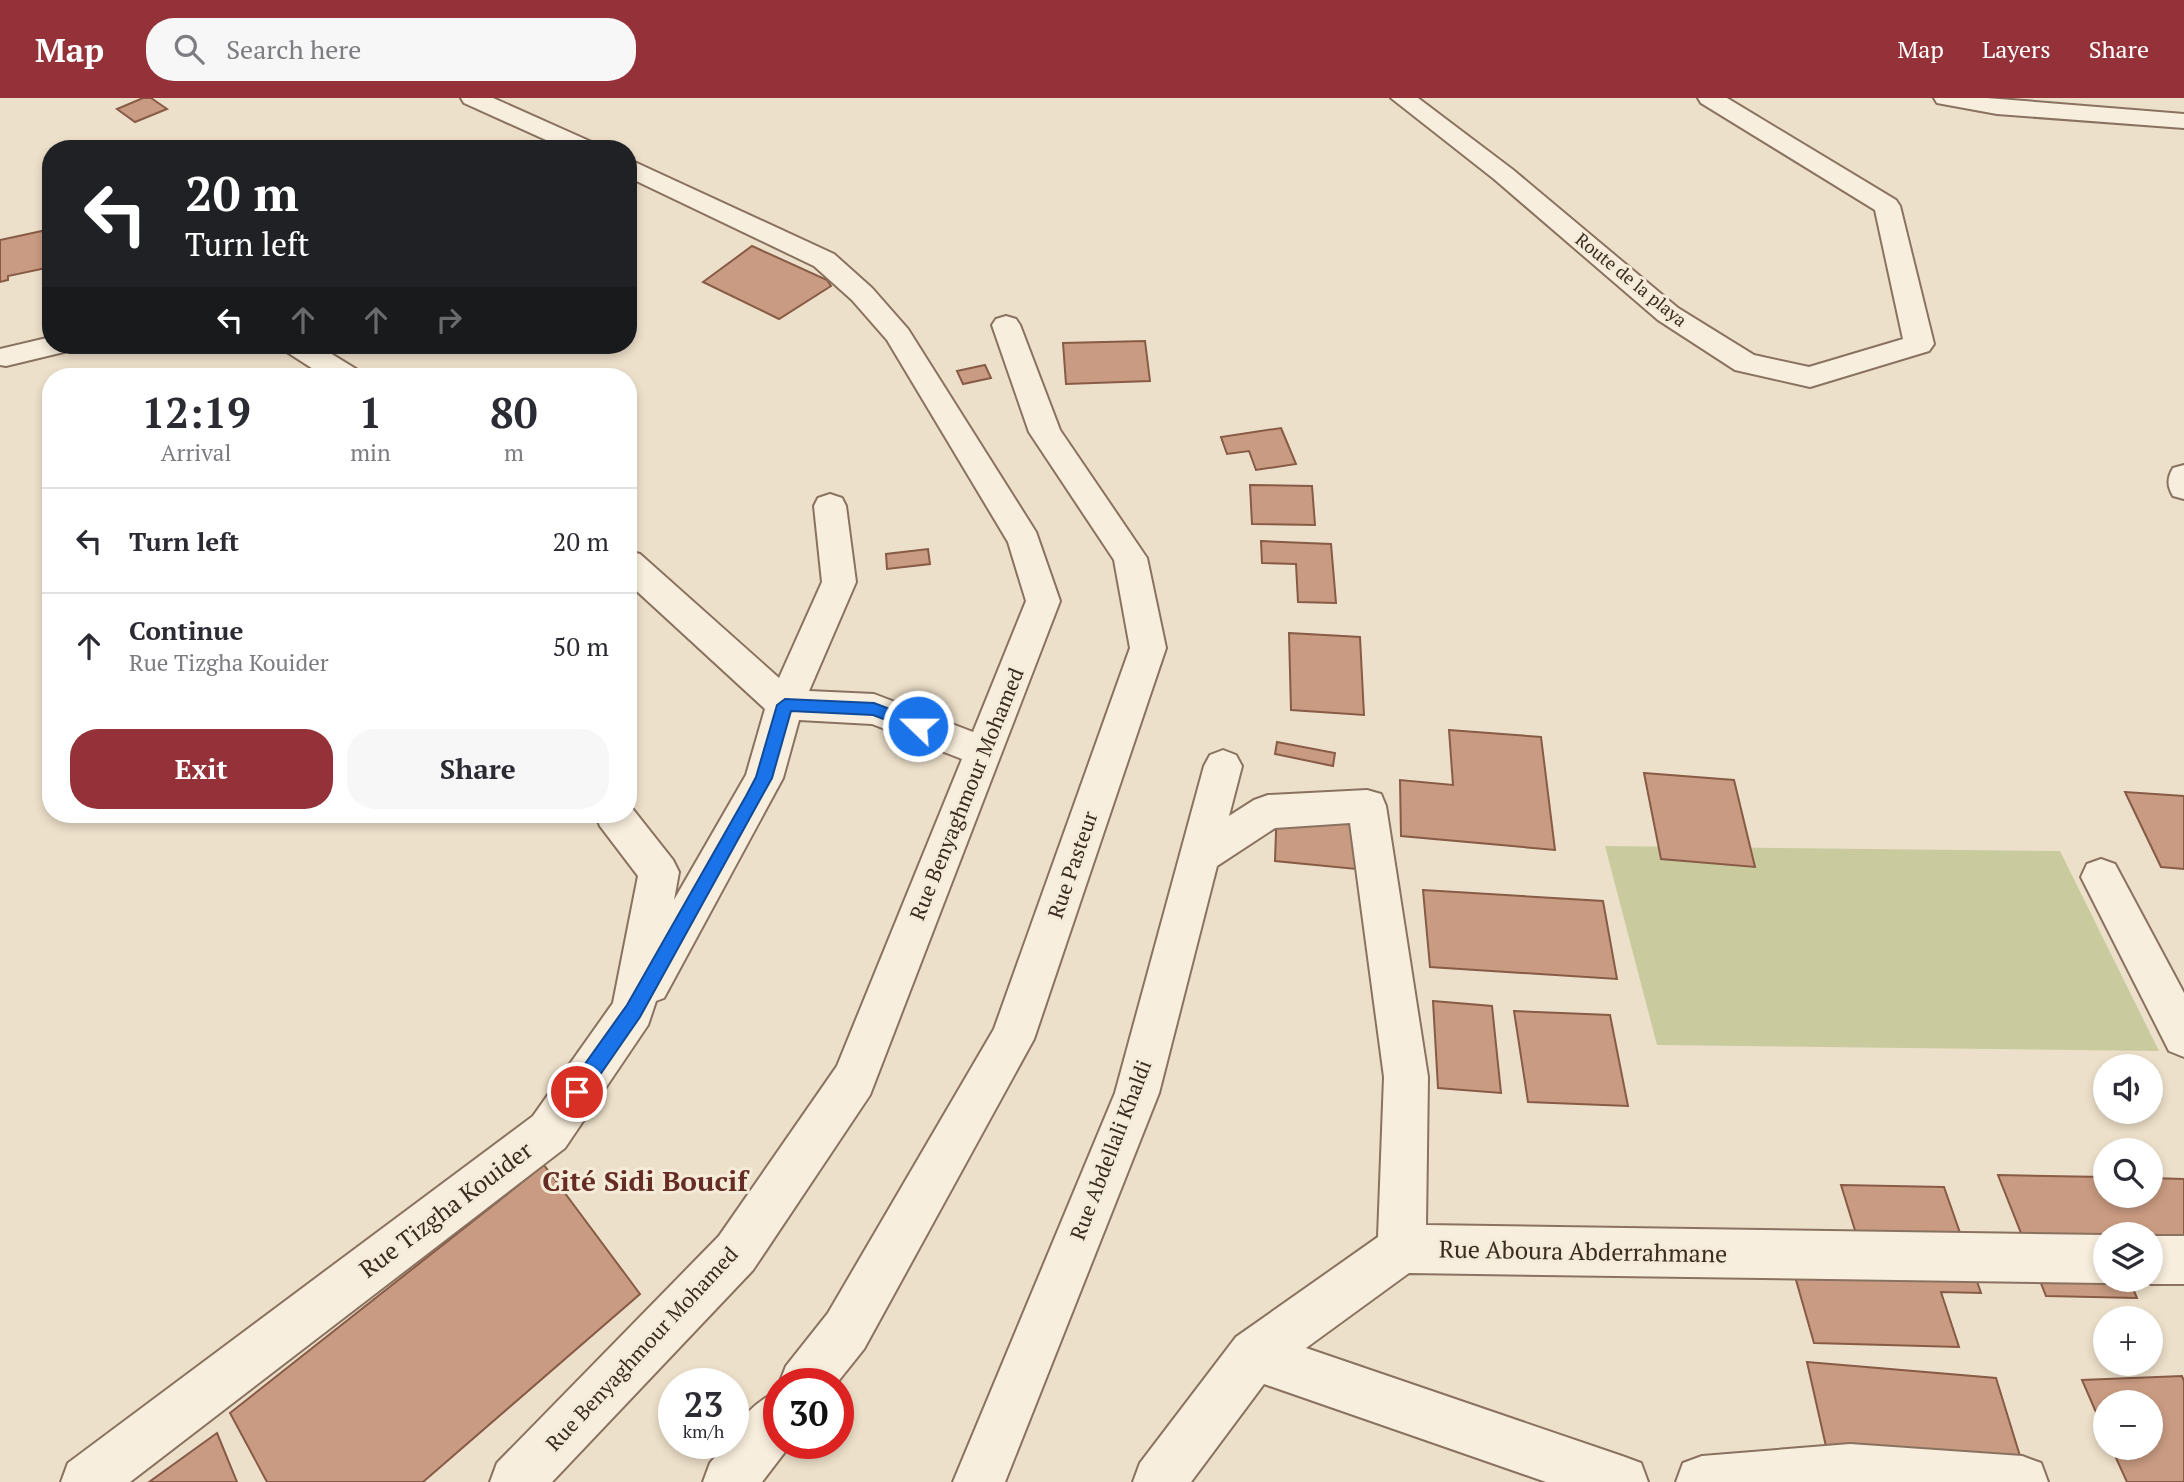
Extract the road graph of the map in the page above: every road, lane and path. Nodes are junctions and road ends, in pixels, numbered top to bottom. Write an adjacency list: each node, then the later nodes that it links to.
1 (473, 98): 6 (street)
2 (1403, 98): 3 (street, Route de la playa)
3 (1710, 98)
4 (1946, 98): 5 (street)
5 (2184, 121)
6 (567, 140)
7 (637, 171): 18 (street, Rue Benyaghmour Mohamed)
8 (1006, 325): 30 (street, Rue Pasteur)
9 (42, 348): 11 (street)
10 (311, 354): 12 (street)
11 (6, 358)
12 (333, 368)
13 (2184, 476): 14 (street)
14 (2184, 488)
15 (830, 506): 17 (street)
16 (637, 571): 17 (street)
17 (785, 705): 18 (street); 23 (street)
18 (984, 752): 33 (street, Rue Benyaghmour Mohamed)
19 (1223, 766): 21 (street, Rue Abdellali Khaldi)
20 (621, 823): 23 (street, Rue Tizgha Kouider)
21 (1199, 856): 25 (street); 35 (street, Rue Abdellali Khaldi)
22 (2102, 877): 24 (street)
23 (634, 1011): 32 (street, Rue Tizgha Kouider)
24 (2184, 1036)
25 (1402, 1249): 26 (street, Rue Aboura Abderrahmane); 29 (street)
26 (2093, 1259)
27 (2163, 1260): 28 (street)
28 (2184, 1260)
29 (1254, 1355): 36 (street); 37 (street)
30 (817, 1368)
31 (763, 1438): 34 (street)
32 (87, 1482)
33 (516, 1482)
34 (729, 1482)
35 (979, 1482)
36 (1159, 1482)
37 (1622, 1482)
38 (1702, 1482): 39 (street)
39 (2022, 1482)

